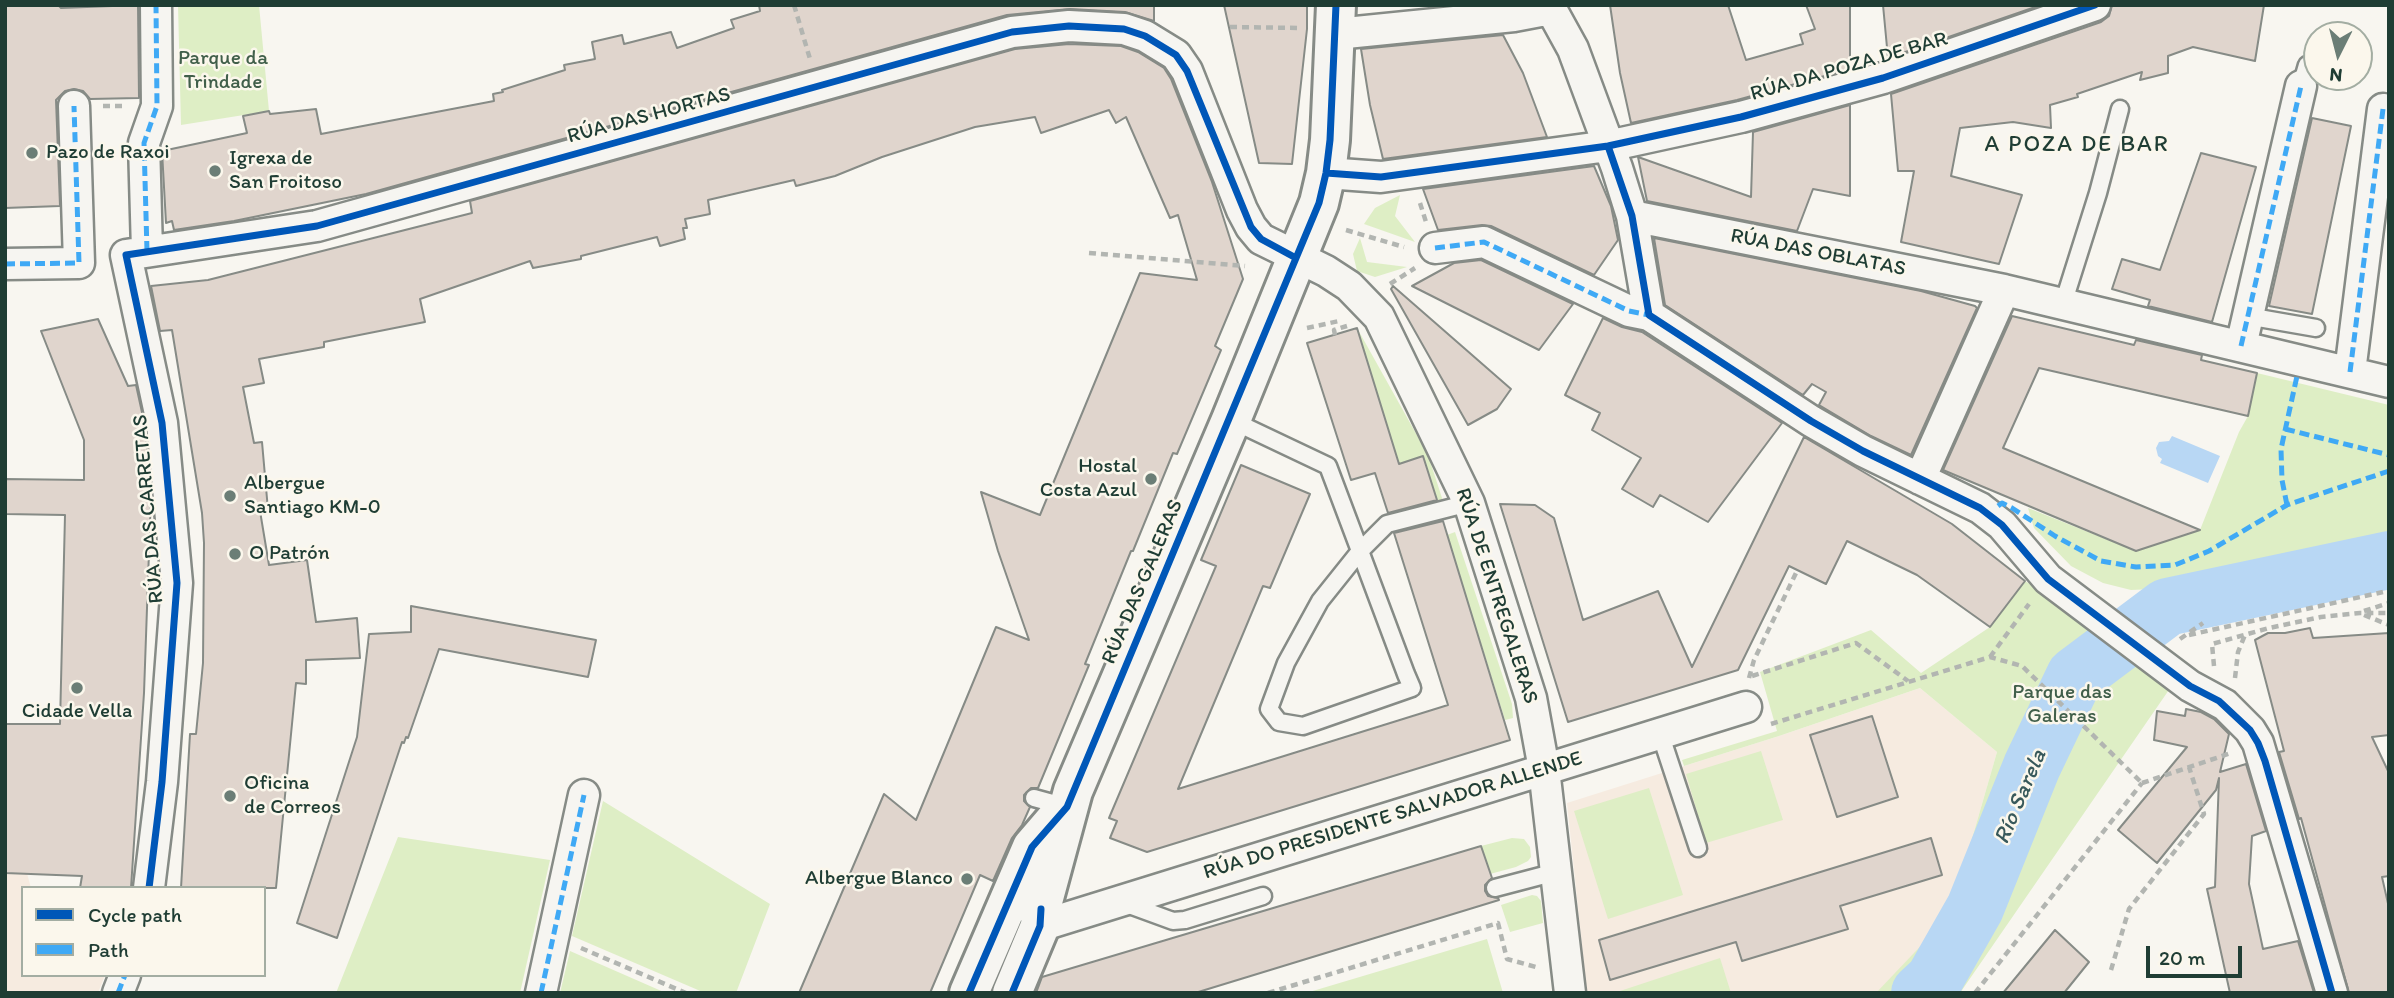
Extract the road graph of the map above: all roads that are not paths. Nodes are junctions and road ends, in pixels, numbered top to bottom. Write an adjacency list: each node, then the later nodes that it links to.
1 (156, 5): 13 (street, RÚA DAS CARRETAS)
2 (2095, 5): 9 (street, RÚA DA POZA DE BAR)
3 (1551, 7): 4 (street); 9 (street)
4 (1325, 23): 10 (main road, RÚA DAS GALERAS)
5 (2303, 79): 19 (street)
6 (74, 106): 15 (street)
7 (2383, 108): 22 (street)
8 (2120, 109): 17 (lane)
9 (1608, 146): 10 (street, RÚA DA POZA DE BAR); 11 (street)
10 (1326, 173): 12 (main road, RÚA DAS GALERAS)
11 (1632, 216): 16 (street, RÚA DAS OBLATAS); 18 (street)
12 (1283, 251): 13 (street, RÚA DAS HORTAS); 24 (main road, RÚA DAS GALERAS); 26 (street, RÚA DE ENTREGALERAS)
13 (136, 253): 35 (street, RÚA DAS CARRETAS)
14 (1420, 254): 18 (street)
15 (5, 264)
16 (2004, 290): 17 (street, RÚA DAS OBLATAS); 25 (street)
17 (2063, 304): 21 (street, RÚA DAS OBLATAS)
18 (1649, 315): 25 (street)
19 (2247, 316): 20 (lane); 21 (street)
20 (2316, 328)
21 (2241, 346): 22 (street, RÚA DAS OBLATAS)
22 (2350, 372): 23 (street, RÚA DAS OBLATAS)
23 (2389, 382)
24 (1231, 420): 27 (lane); 32 (main road, RÚA DAS GALERAS)
25 (1920, 479): 44 (street)
26 (1469, 503): 27 (lane); 30 (street, RÚA DE ENTREGALERAS)
27 (1360, 551): 27 (lane)
28 (1754, 707): 29 (street, RÚA DO PRESIDENTE SALVADOR ALLENDE)
29 (1660, 733): 30 (street, RÚA DO PRESIDENTE SALVADOR ALLENDE); 33 (lane)
30 (1544, 769): 34 (street, RÚA DE ENTREGALERAS); 38 (street, RÚA DO PRESIDENTE SALVADOR ALLENDE)
31 (584, 795): 40 (street)
32 (1049, 812): 39 (main road, RÚA DAS GALERAS); 41 (main road, RÚA DAS GALERAS)
33 (1698, 848)
34 (1556, 872): 36 (lane); 43 (street, RÚA DE ENTREGALERAS)
35 (149, 886)
36 (1495, 888)
37 (1263, 896): 38 (lane)
38 (1119, 901): 39 (street, RÚA DO PRESIDENTE SALVADOR ALLENDE)
39 (1048, 918): 42 (main road, RÚA DAS GALERAS)
40 (541, 993)
41 (969, 993)
42 (1012, 993)
43 (1570, 993)
44 (2332, 993)

